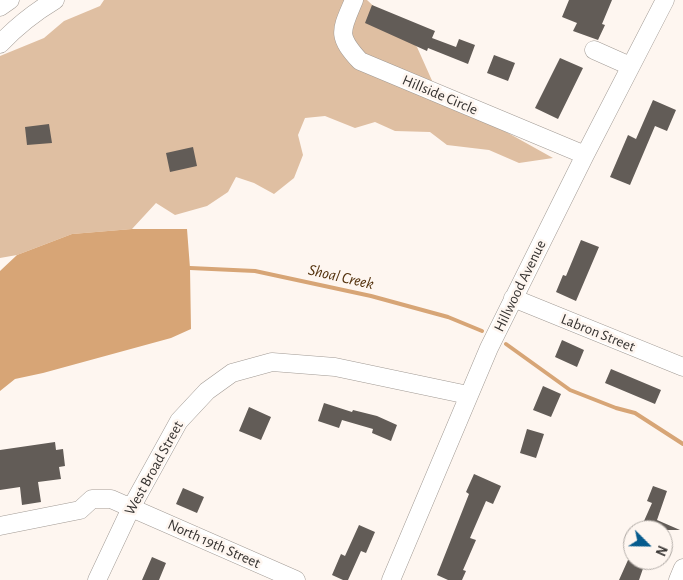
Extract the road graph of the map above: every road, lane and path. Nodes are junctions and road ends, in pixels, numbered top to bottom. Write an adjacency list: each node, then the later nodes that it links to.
1 (10, 0): 5 (street)
2 (354, 0): 9 (street, Hillside Circle)
3 (664, 0): 8 (street, Hillwood Avenue)
4 (45, 3): 6 (street)
5 (0, 7)
6 (0, 44)
7 (594, 50): 8 (street)
8 (630, 66): 9 (street, Hillwood Avenue)
9 (584, 155): 10 (street, Hillwood Avenue)
10 (513, 298): 11 (street, Labron Street); 12 (street, Hillwood Avenue)
11 (683, 367)
12 (468, 395): 13 (street, West Broad Street); 18 (street, Hillwood Avenue)
13 (131, 508): 14 (street, North 19th Street); 16 (street, West Broad Street); 17 (street, North 19th Street)
14 (0, 526)
15 (683, 568): 19 (street)
16 (97, 580)
17 (296, 580)
18 (391, 580)
19 (678, 580)

